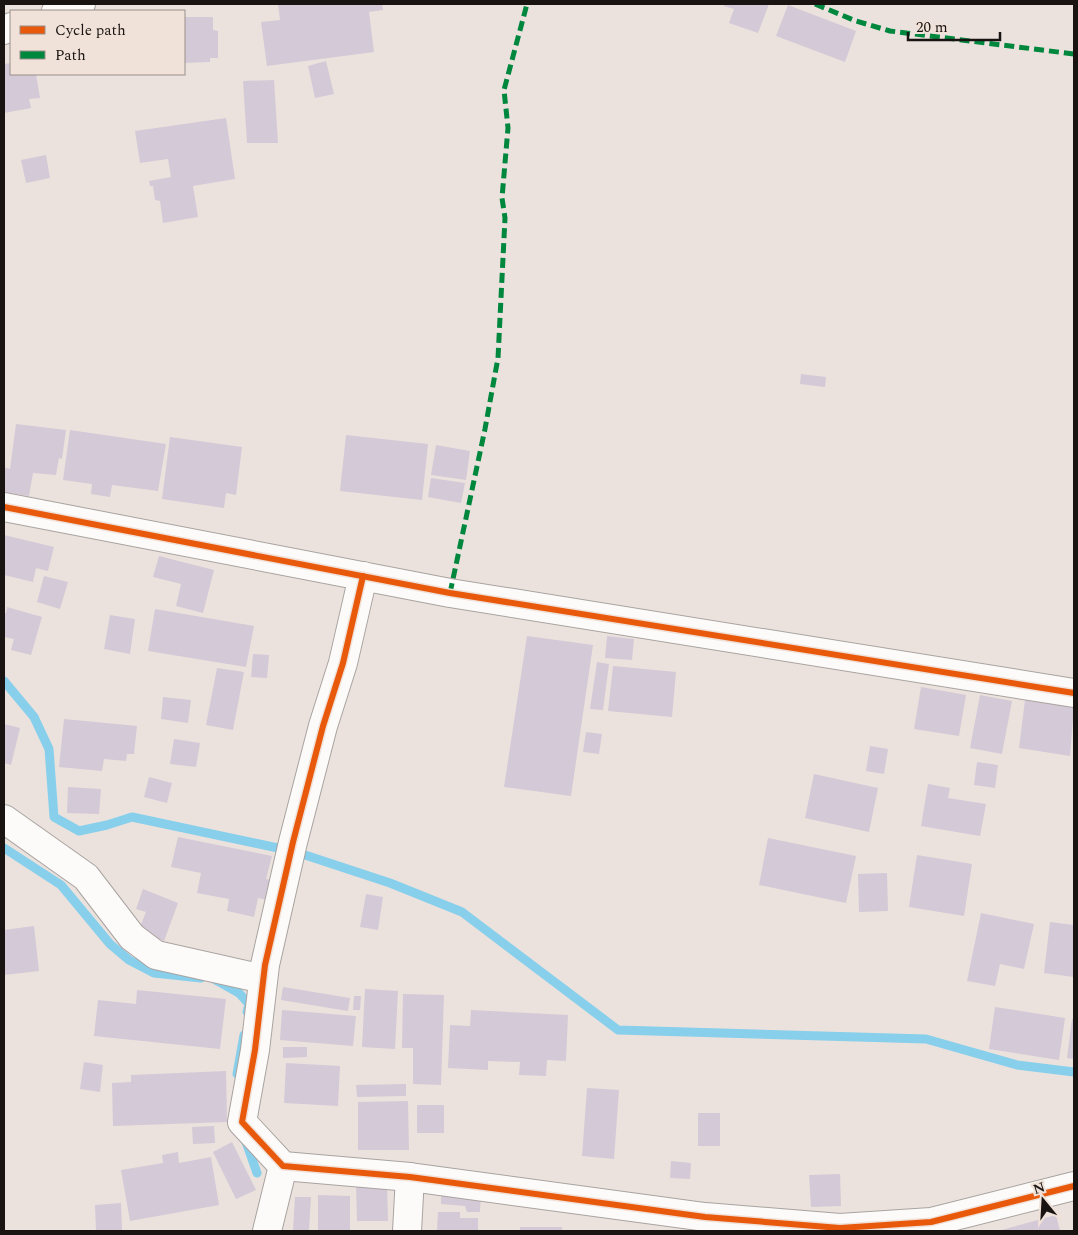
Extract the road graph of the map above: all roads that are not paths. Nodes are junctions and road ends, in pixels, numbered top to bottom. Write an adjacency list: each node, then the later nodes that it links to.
1 (81, 4): 2 (street)
2 (60, 10)
3 (4, 507): 4 (street)
4 (363, 576): 5 (street); 7 (street)
5 (1074, 693)
6 (4, 819): 7 (street)
7 (263, 979): 8 (street)
8 (283, 1166): 9 (street); 12 (street)
9 (410, 1176): 11 (street); 13 (street)
10 (1074, 1186): 11 (street)
11 (705, 1224)
12 (266, 1231)
13 (407, 1231)

